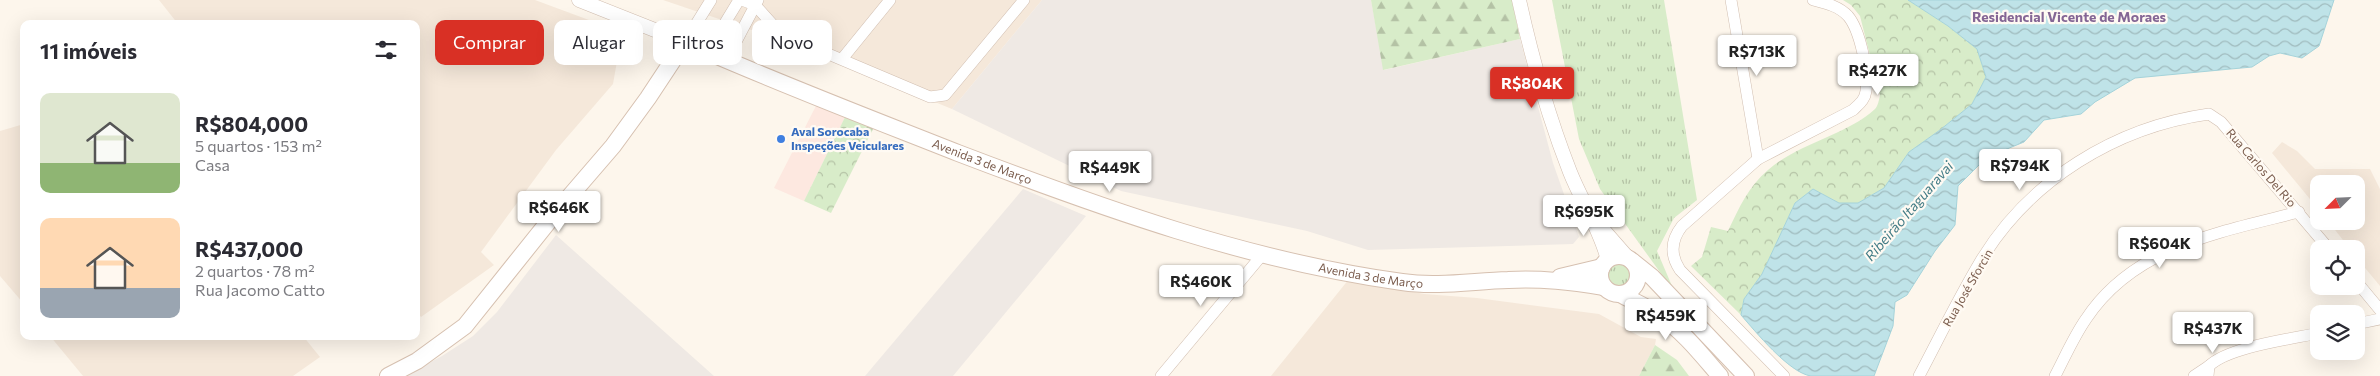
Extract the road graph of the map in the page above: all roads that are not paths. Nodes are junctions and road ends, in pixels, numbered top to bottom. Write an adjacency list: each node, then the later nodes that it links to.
1 (579, 0): 12 (street, Avenida 3 de Março)
2 (711, 0): 10 (street)
3 (741, 0): 9 (street); 11 (street)
4 (890, 0): 14 (street)
5 (1024, 0): 14 (street)
6 (1520, 0): 19 (street)
7 (1731, 0): 18 (street)
8 (1813, 0): 18 (street)
9 (756, 2): 13 (street); 14 (street)
10 (699, 20)
11 (728, 20)
12 (653, 29)
13 (742, 30)
14 (842, 59)
15 (670, 65): 34 (main road)
16 (741, 65): 22 (main road, Avenida 3 de Março)
17 (2209, 114): 20 (street, Rua Carlos Del Rio); 39 (street, Rua José Sforcin)
18 (1758, 159): 38 (street)
19 (1585, 205): 23 (street); 24 (street)
20 (2299, 212): 21 (street, Rua Carlos Del Rio); 40 (street)
21 (2322, 240)
22 (1262, 255): 25 (main road, Avenida 3 de Março); 35 (street)
23 (1630, 260): 24 (main road); 28 (main road); 37 (main road)
24 (1605, 263): 25 (main road, Avenida 3 de Março); 26 (main road)
25 (1550, 279): 26 (main road, Avenida 3 de Março)
26 (1604, 287): 28 (main road)
27 (2365, 292): 29 (street)
28 (1620, 294): 36 (main road)
29 (2380, 310)
30 (2380, 319): 31 (street)
31 (2365, 322)
32 (2310, 335): 33 (street)
33 (2208, 371): 41 (street)
34 (388, 376)
35 (1160, 376)
36 (1720, 376)
37 (1746, 376)
38 (1784, 376)
39 (1919, 376)
40 (2055, 376)
41 (2196, 376)

